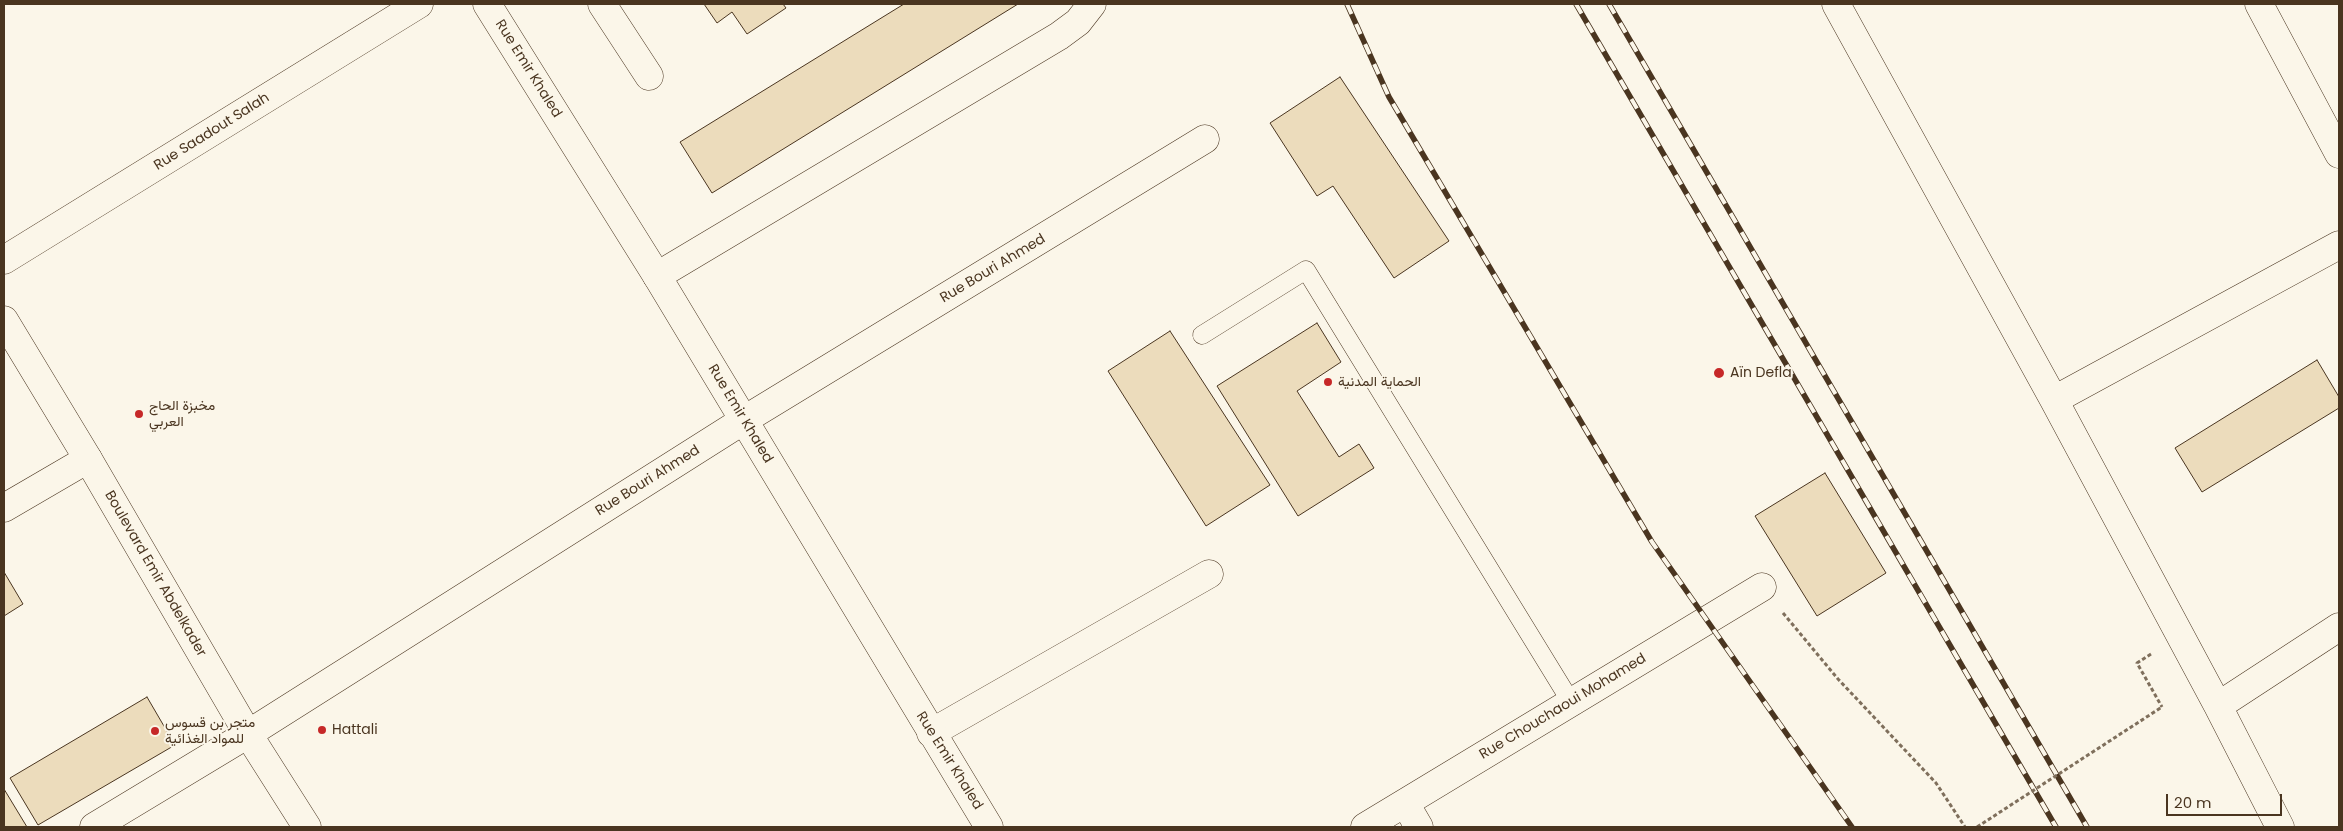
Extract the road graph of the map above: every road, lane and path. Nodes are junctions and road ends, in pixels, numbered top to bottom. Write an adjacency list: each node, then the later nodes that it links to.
1 (419, 4): 11 (street, Rue Saadout Salah)
2 (488, 4): 12 (street, Rue Emir Khaled)
3 (602, 4): 7 (street)
4 (1092, 4): 12 (street)
5 (1836, 4): 15 (street)
6 (2259, 4): 9 (street)
7 (649, 76)
8 (1205, 139): 16 (street, Rue Bouri Ahmed)
9 (2339, 154)
10 (2339, 245): 15 (street)
11 (4, 260)
12 (658, 276): 16 (street, Rue Emir Khaled)
13 (4, 320): 17 (street, Boulevard Emir Abdelkader)
14 (1202, 335): 23 (lane)
15 (2054, 400): 24 (street)
16 (744, 420): 25 (street, Rue Emir Khaled); 26 (street, Rue Bouri Ahmed)
17 (88, 459): 18 (street); 26 (street, Boulevard Emir Abdelkader)
18 (4, 508)
19 (1209, 574): 25 (street)
20 (1762, 586): 23 (street, Rue Chouchaoui Mohamed); 33 (path)
21 (2339, 627): 24 (street)
22 (2137, 663): 34 (path, bridge)
23 (1571, 702): 27 (street, Rue Chouchaoui Mohamed)
24 (2218, 706): 35 (street)
25 (931, 733): 30 (street, Rue Emir Khaled)
26 (248, 734): 28 (street, Rue Bouri Ahmed); 29 (street, Boulevard Emir Abdelkader)
27 (1405, 803): 31 (street, Rue Chouchaoui Mohamed); 32 (street)
28 (94, 827)
29 (306, 827)
30 (989, 827)
31 (1365, 827)
32 (1420, 827)
33 (1965, 827)
34 (1977, 827)
35 (2280, 827)

